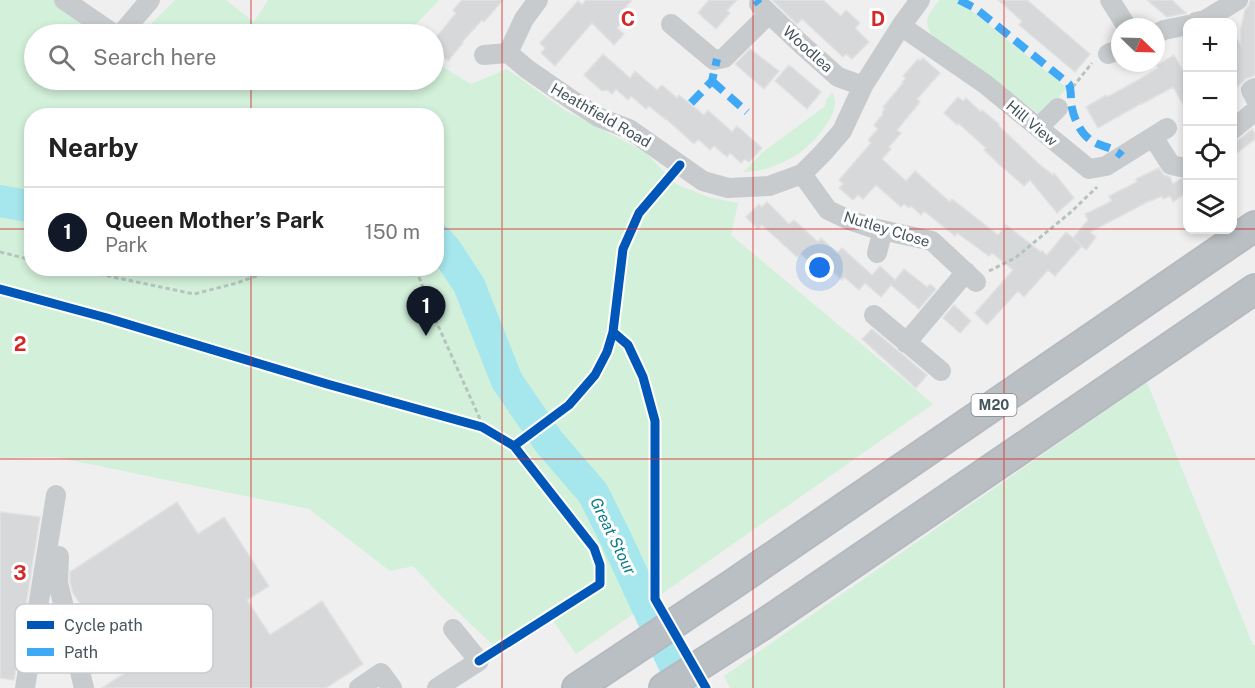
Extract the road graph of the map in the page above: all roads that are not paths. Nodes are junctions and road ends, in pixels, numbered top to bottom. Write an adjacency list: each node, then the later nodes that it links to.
1 (64, 0): 9 (street)
2 (150, 0): 10 (street)
3 (538, 0): 15 (street)
4 (920, 0): 12 (street, Heathfield Road)
5 (1110, 0): 7 (street)
6 (1238, 0): 8 (street)
7 (1121, 18)
8 (1208, 18)
9 (99, 24)
10 (130, 24)
11 (671, 24): 17 (street, Woodlea)
12 (901, 26): 17 (street, Heathfield Road); 22 (street, Hill View)
13 (1183, 26): 14 (street)
14 (1165, 31)
15 (508, 53): 16 (street); 25 (street, Heathfield Road)
16 (484, 55)
17 (863, 86): 25 (street, Heathfield Road)
18 (1255, 88): 19 (street)
19 (1255, 98)
20 (1058, 108): 22 (street)
21 (1255, 111): 23 (street)
22 (1039, 127): 24 (street, Hill View)
23 (1237, 127)
24 (1183, 167)
25 (802, 174): 27 (street, Nutley Close)
26 (1255, 226): 45 (highway, M20)
27 (883, 230): 28 (street); 31 (street, Nutley Close)
28 (877, 253)
29 (1255, 289): 46 (highway)
30 (874, 315): 31 (street)
31 (906, 343): 32 (street)
32 (941, 371)
33 (56, 495): 35 (street)
34 (59, 556): 36 (street)
35 (38, 604)
36 (63, 604)
37 (453, 629): 44 (street)
38 (27, 673): 40 (street)
39 (80, 673): 41 (street)
40 (25, 688)
41 (84, 688)
42 (359, 688): 43 (street)
43 (392, 688)
44 (437, 688)
45 (577, 688)
46 (664, 688)

